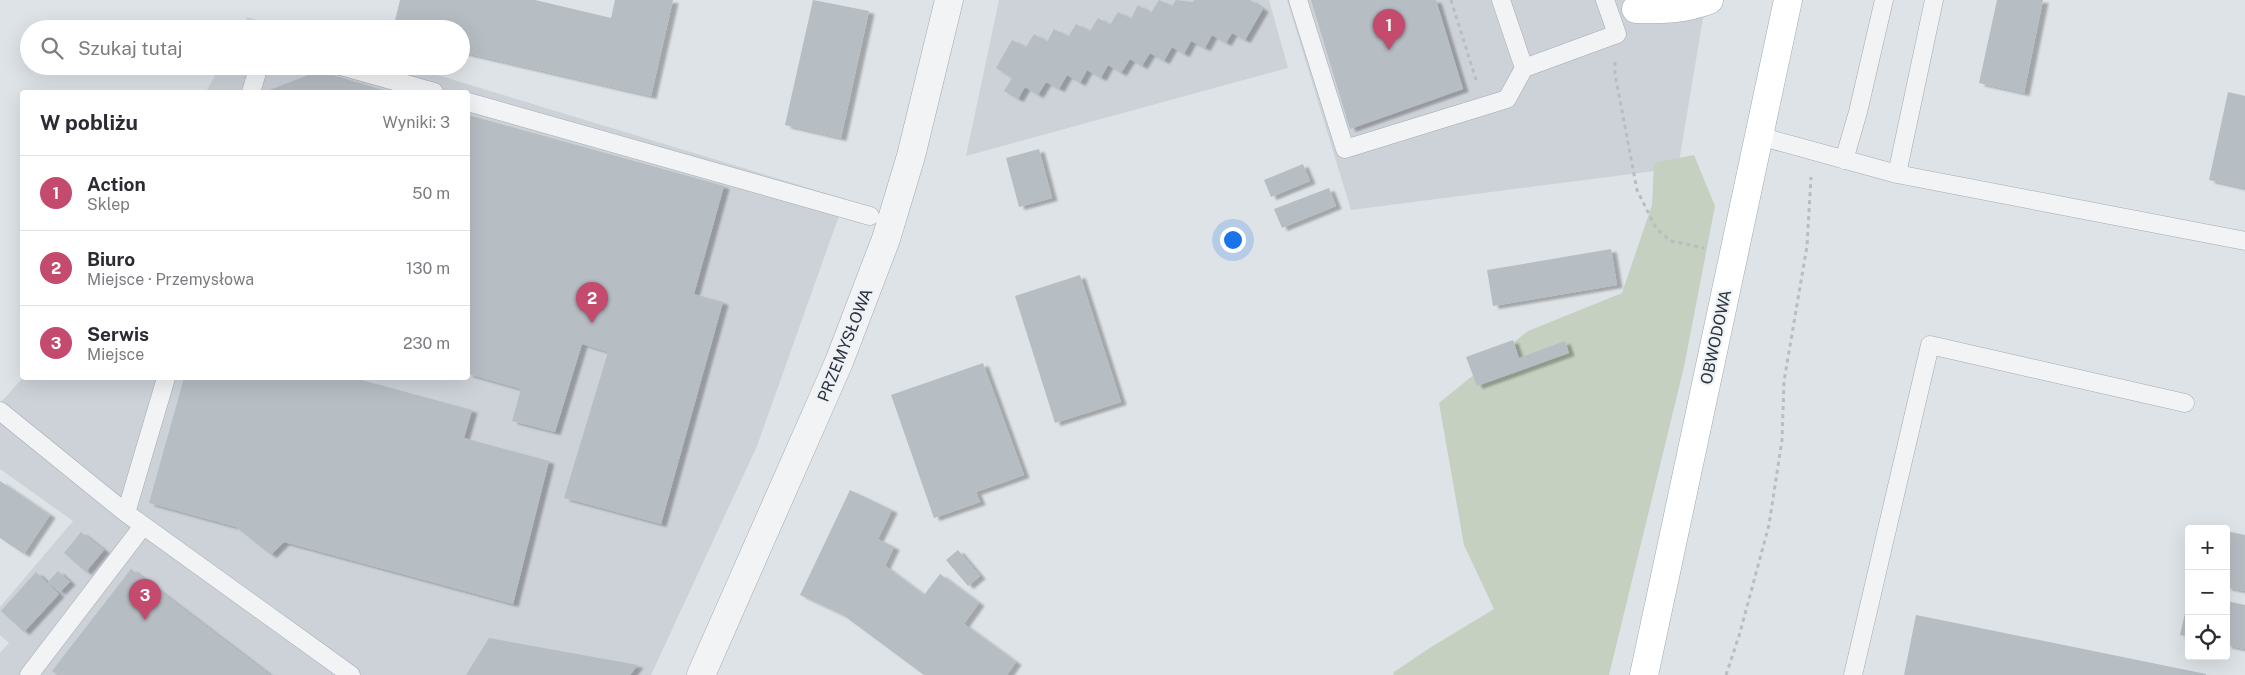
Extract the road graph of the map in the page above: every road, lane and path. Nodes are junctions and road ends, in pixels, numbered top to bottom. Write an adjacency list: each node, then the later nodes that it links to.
1 (949, 0): 33 (street, PRZEMYSŁOWA)
2 (1298, 0): 18 (lane)
3 (1451, 0): 18 (path)
4 (1501, 0): 12 (lane)
5 (1605, 0): 11 (lane)
6 (1709, 0): 10 (main road)
7 (1788, 0): 19 (main road, OBWODOWA)
8 (1884, 0): 21 (lane)
9 (1934, 0): 22 (lane)
10 (1637, 4): 11 (lane)
11 (1617, 34): 12 (lane); 25 (path)
12 (1524, 68): 18 (lane)
13 (256, 75): 15 (lane)
14 (373, 75): 16 (lane)
15 (252, 90)
16 (427, 90)
17 (470, 103): 23 (lane)
18 (1485, 106)
19 (1759, 136): 20 (lane); 25 (main road, OBWODOWA)
20 (1814, 152): 21 (lane); 35 (path)
21 (1844, 160): 22 (lane)
22 (1897, 174): 24 (lane)
23 (870, 216)
24 (2245, 241)
25 (1733, 254): 34 (main road, OBWODOWA)
26 (165, 380): 29 (lane)
27 (2184, 403): 36 (lane)
28 (0, 411): 29 (lane)
29 (126, 513): 30 (lane)
30 (144, 526): 31 (lane); 32 (lane)
31 (29, 675)
32 (351, 675)
33 (701, 675)
34 (1644, 675)
35 (1726, 675)
36 (1853, 675)

